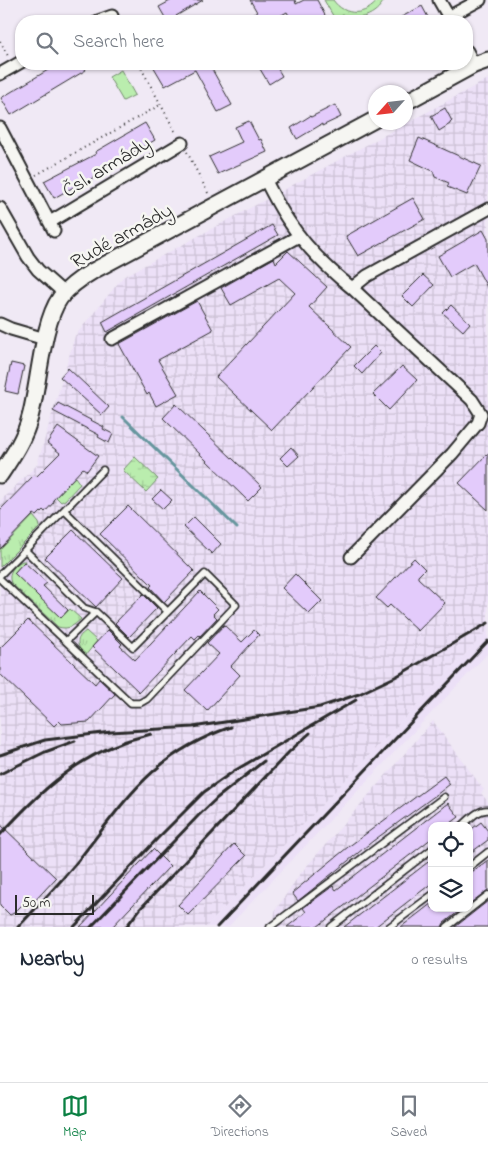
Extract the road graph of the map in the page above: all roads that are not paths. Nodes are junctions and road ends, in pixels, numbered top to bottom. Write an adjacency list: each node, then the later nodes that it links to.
1 (439, 0): 3 (street)
2 (480, 0): 4 (street)
3 (447, 15)
4 (456, 15)
5 (488, 54): 6 (main road)
6 (476, 59)
7 (15, 66): 9 (street)
8 (458, 70): 10 (main road)
9 (0, 74)
10 (413, 98)
11 (368, 123): 14 (main road, Rudé armády)
12 (0, 128): 13 (street, Čsl. armády)
13 (182, 143)
14 (265, 179): 17 (street); 19 (main road, Rudé armády)
15 (0, 208): 19 (street)
16 (488, 209): 18 (street)
17 (299, 236): 18 (street); 22 (street)
18 (352, 288): 27 (street)
19 (64, 293): 21 (main road, Rudé armády)
20 (0, 324): 21 (street)
21 (46, 339): 24 (main road, Rudé armády)
22 (112, 339)
23 (103, 470): 25 (lane)
24 (0, 475)
25 (64, 510): 26 (lane); 30 (lane)
26 (24, 550): 28 (lane); 31 (lane)
27 (351, 557)
28 (0, 575)
29 (0, 579): 32 (lane)
30 (167, 611): 31 (lane); 32 (lane)
31 (96, 612): 32 (lane)
32 (66, 641)
33 (444, 796): 41 (lane)
34 (488, 810): 35 (lane)
35 (467, 822)
36 (428, 852): 42 (lane)
37 (488, 852): 38 (lane)
38 (473, 864)
39 (488, 895): 44 (lane)
40 (428, 898): 43 (lane)
41 (270, 927)
42 (331, 927)
43 (389, 927)
44 (446, 927)

